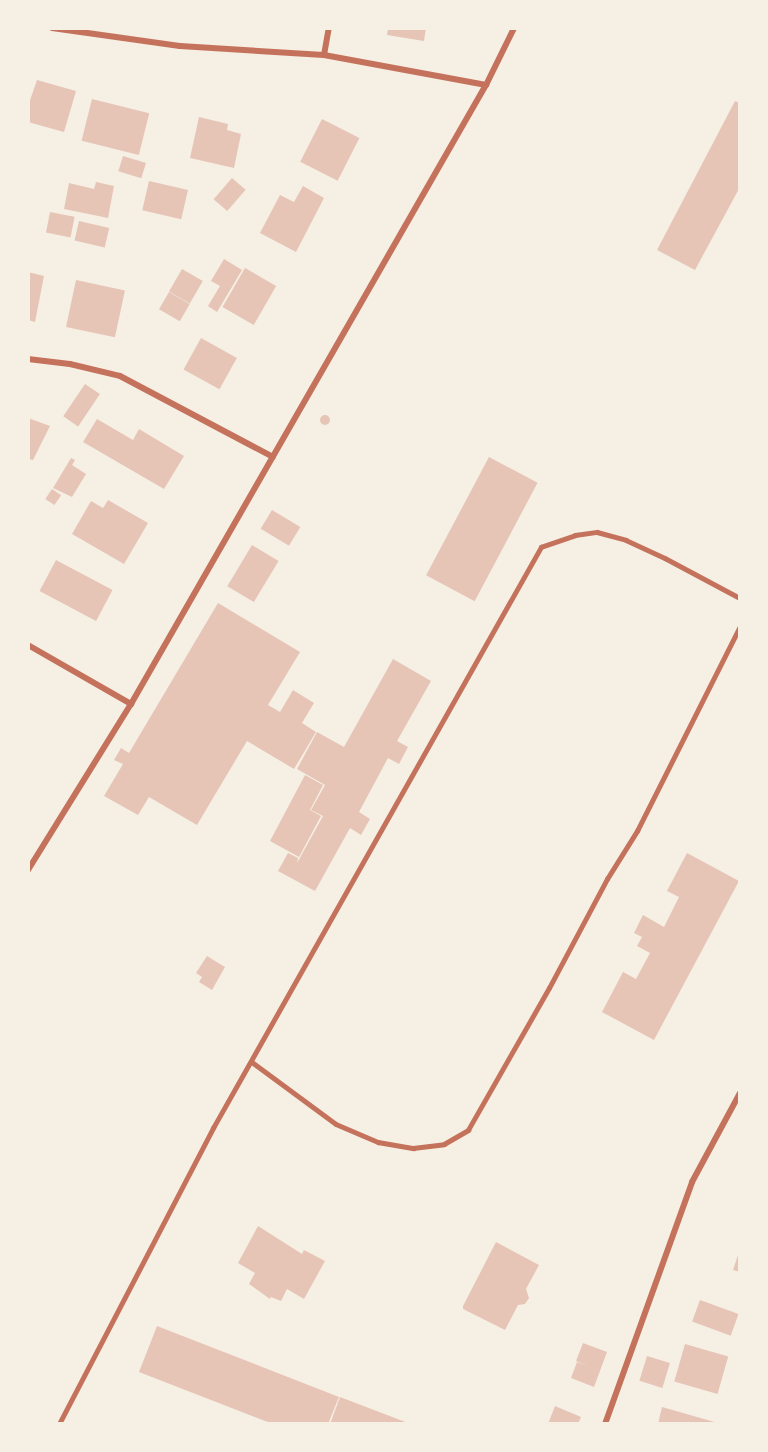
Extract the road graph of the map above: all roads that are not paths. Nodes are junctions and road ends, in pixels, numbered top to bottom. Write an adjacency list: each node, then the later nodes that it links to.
1 (52, 28): 4 (street)
2 (329, 28): 4 (street)
3 (514, 28): 5 (street)
4 (324, 55): 5 (street)
5 (486, 85): 7 (street)
6 (28, 359): 7 (street)
7 (273, 457): 11 (street)
8 (740, 598): 13 (lane)
9 (740, 626): 13 (lane)
10 (28, 645): 11 (street)
11 (131, 704): 12 (street)
12 (28, 870)
13 (252, 1062): 15 (lane)
14 (740, 1093): 16 (street)
15 (59, 1424)
16 (605, 1424)

